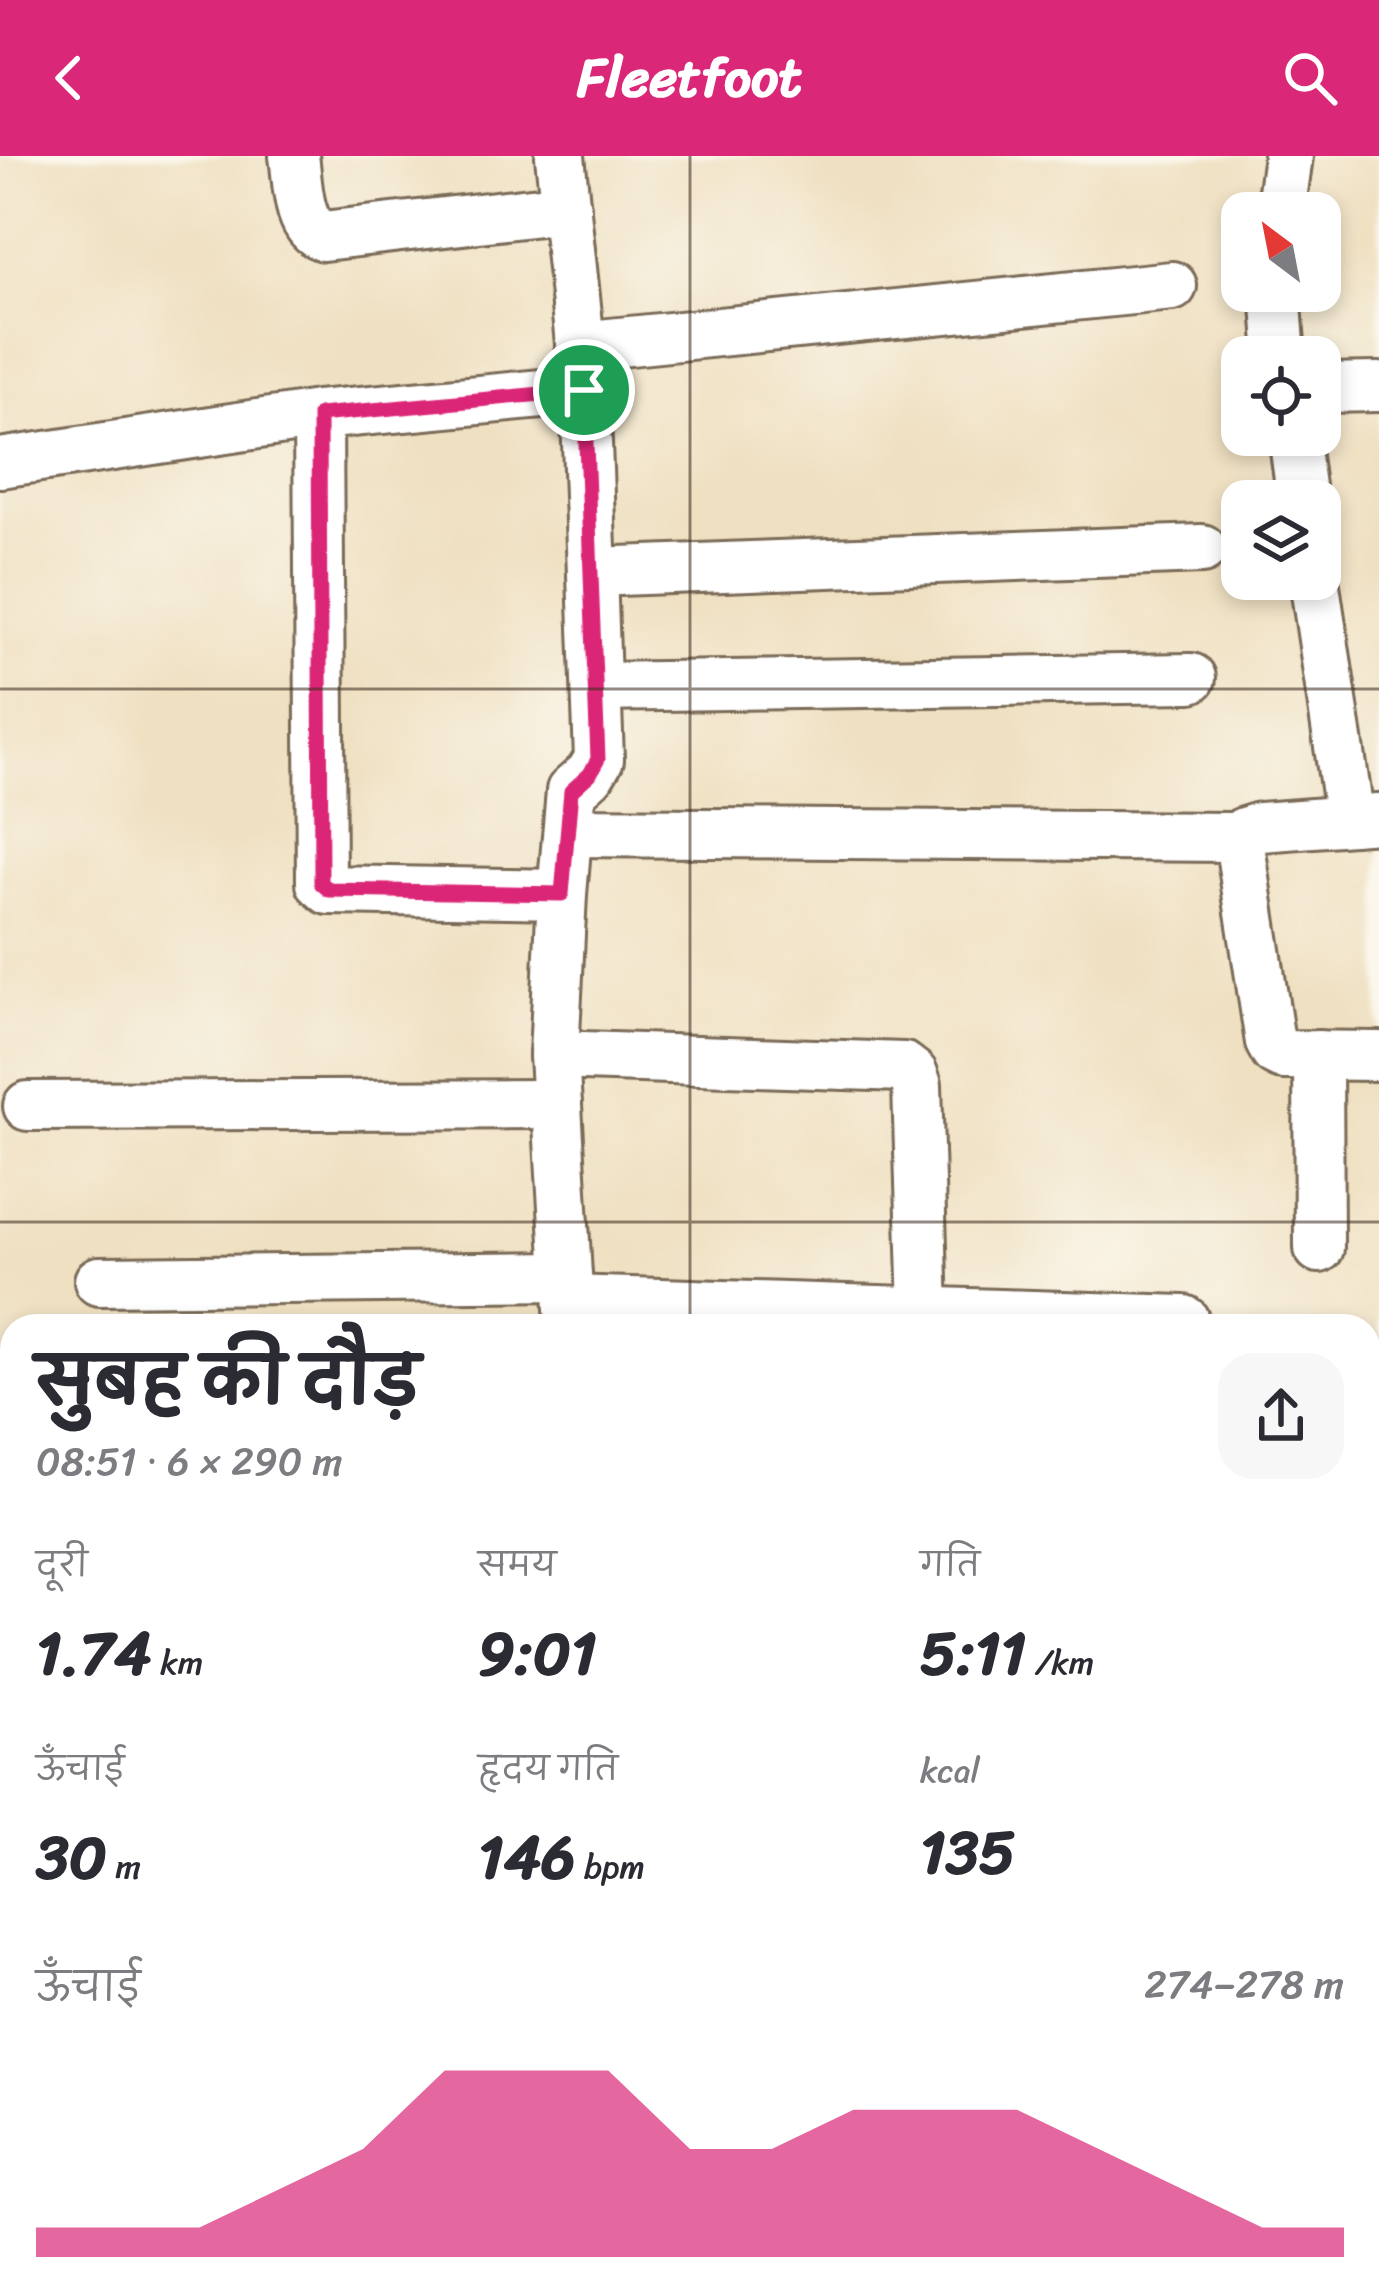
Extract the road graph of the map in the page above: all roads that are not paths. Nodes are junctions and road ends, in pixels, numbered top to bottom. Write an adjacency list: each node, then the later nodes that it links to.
1 (294, 156): 5 (street)
2 (560, 156): 5 (street)
3 (1288, 156): 4 (street)
4 (1283, 192)
5 (566, 208): 7 (street)
6 (1172, 286): 7 (street)
7 (582, 368): 10 (street); 13 (street)
8 (1379, 387): 9 (street)
9 (1341, 388)
10 (319, 415): 11 (street); 20 (street)
11 (0, 463)
12 (1202, 549): 13 (street)
13 (592, 572): 16 (street)
14 (1318, 600): 17 (street)
15 (1191, 678): 16 (street)
16 (597, 687): 18 (street)
17 (1365, 819): 19 (street)
18 (568, 832): 19 (street); 20 (street)
19 (1237, 839): 22 (street)
20 (562, 894): 21 (street)
21 (554, 1055): 24 (street); 29 (street)
22 (1318, 1055): 23 (street); 26 (street)
23 (1379, 1056)
24 (557, 1104): 25 (street); 28 (street)
25 (28, 1106)
26 (1319, 1248)
27 (99, 1281): 28 (street)
28 (569, 1301): 29 (street)
29 (924, 1312): 30 (street)
30 (982, 1314)

